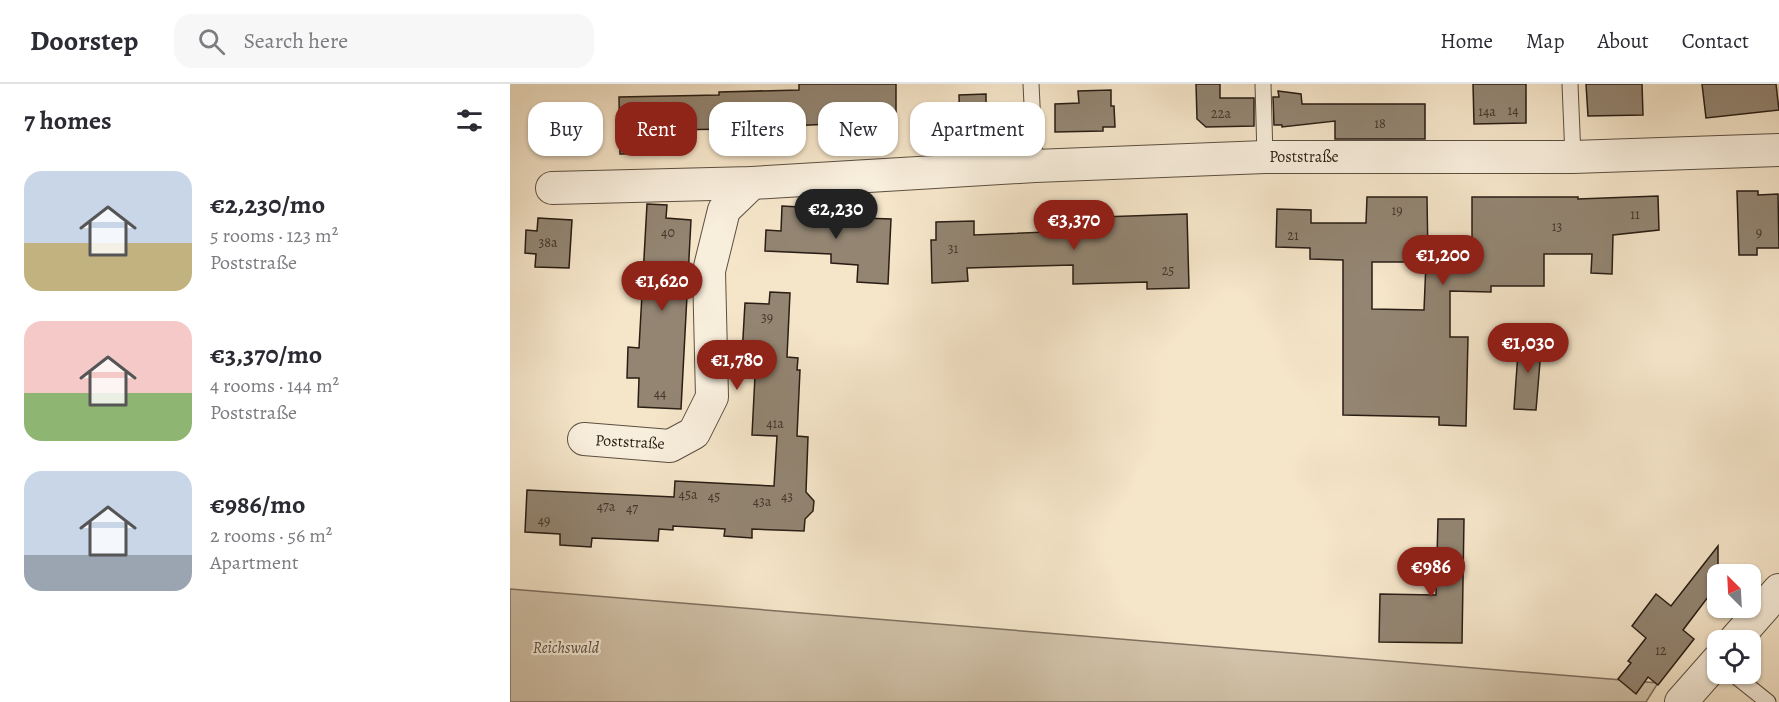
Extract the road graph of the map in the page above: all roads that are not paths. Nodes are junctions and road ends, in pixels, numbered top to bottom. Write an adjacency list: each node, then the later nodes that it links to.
1 (1031, 84): 7 (lane)
2 (1263, 84): 5 (lane)
3 (1570, 84): 6 (lane)
4 (1779, 150): 6 (street, Poststraße)
5 (1265, 157): 6 (street, Poststraße); 7 (street, Poststraße)
6 (1573, 158)
7 (1035, 165): 8 (street, Poststraße)
8 (752, 183): 9 (street, Poststraße); 10 (street, Poststraße)
9 (552, 188)
10 (584, 439)
11 (1779, 590): 12 (street)
12 (1744, 630)
13 (1707, 672): 15 (street)
14 (1746, 684): 16 (lane)
15 (1681, 702)
16 (1768, 702)

